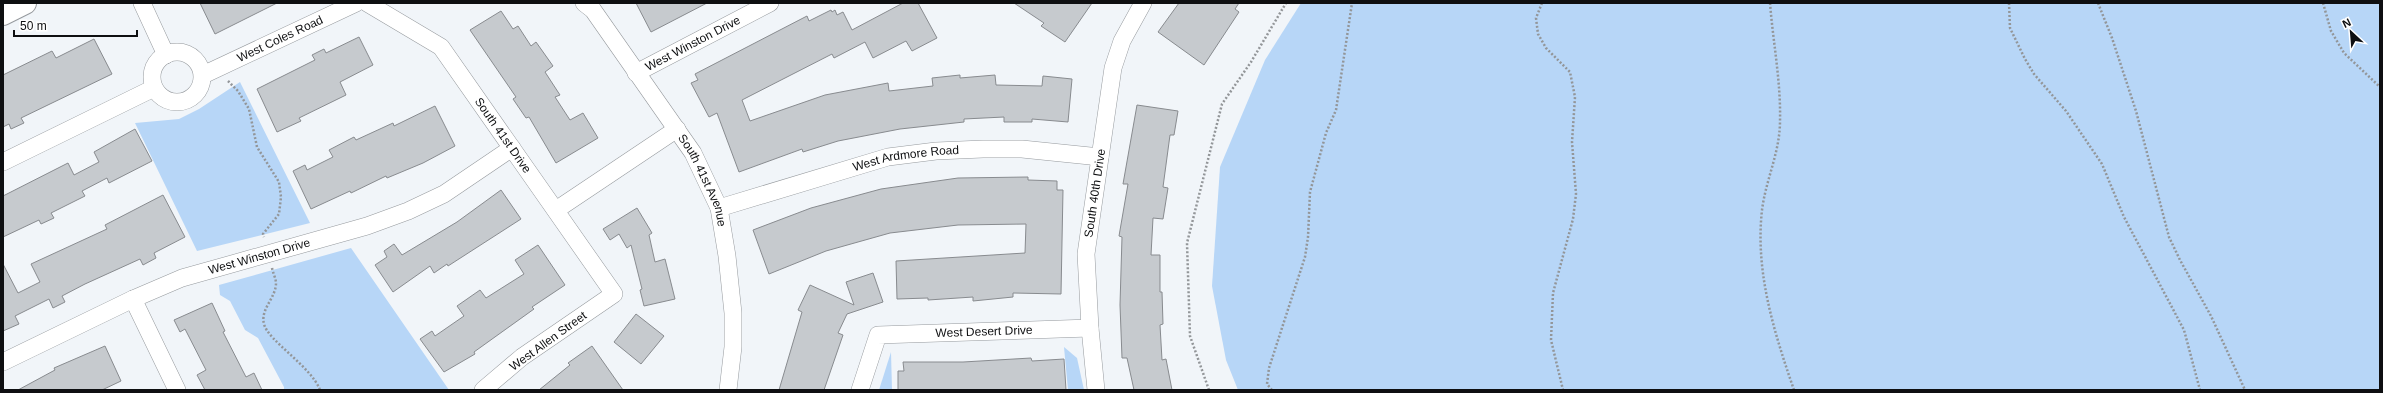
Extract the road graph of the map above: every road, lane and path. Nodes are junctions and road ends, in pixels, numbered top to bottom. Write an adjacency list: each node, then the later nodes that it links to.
1 (25, 3): 15 (street)
2 (142, 3): 16 (street)
3 (356, 3): 17 (street, West Coles Road)
4 (367, 3): 23 (street, South 41st Drive)
5 (584, 3): 18 (street, South 41st Avenue)
6 (770, 3): 18 (street, West Winston Drive)
7 (1143, 3): 24 (street, South 40th Drive)
8 (1286, 3): 39 (path)
9 (1352, 3): 40 (path)
10 (1542, 3): 41 (path)
11 (1770, 3): 42 (path)
12 (2009, 3): 43 (path)
13 (2098, 3): 44 (path)
14 (2322, 3): 20 (path)
15 (3, 14)
16 (166, 54): 19 (street); 21 (street)
17 (220, 68): 19 (street, West Coles Road); 28 (path)
18 (636, 73): 22 (street, South 41st Avenue)
19 (203, 75): 21 (street)
20 (2380, 87)
21 (154, 88): 25 (street)
22 (678, 129): 26 (street, South 41st Avenue); 27 (street)
23 (512, 148): 27 (street, South 41st Drive); 28 (street, West Winston Drive)
24 (1100, 157): 26 (street, West Ardmore Road); 31 (street, South 40th Drive)
25 (3, 162)
26 (718, 208): 36 (street, South 41st Avenue)
27 (556, 210): 29 (street, South 41st Drive)
28 (271, 253): 30 (street, West Winston Drive); 34 (path)
29 (614, 294): 35 (street, West Allen Street)
30 (134, 299): 32 (street, West Winston Drive); 33 (street)
31 (1090, 328): 37 (street, West Desert Drive); 38 (street, South 40th Drive)
32 (3, 362)
33 (177, 390)
34 (320, 390)
35 (483, 390)
36 (728, 390)
37 (860, 390)
38 (1096, 390)
39 (1209, 390)
40 (1272, 390)
41 (1563, 390)
42 (1794, 390)
43 (2200, 390)
44 (2245, 390)

